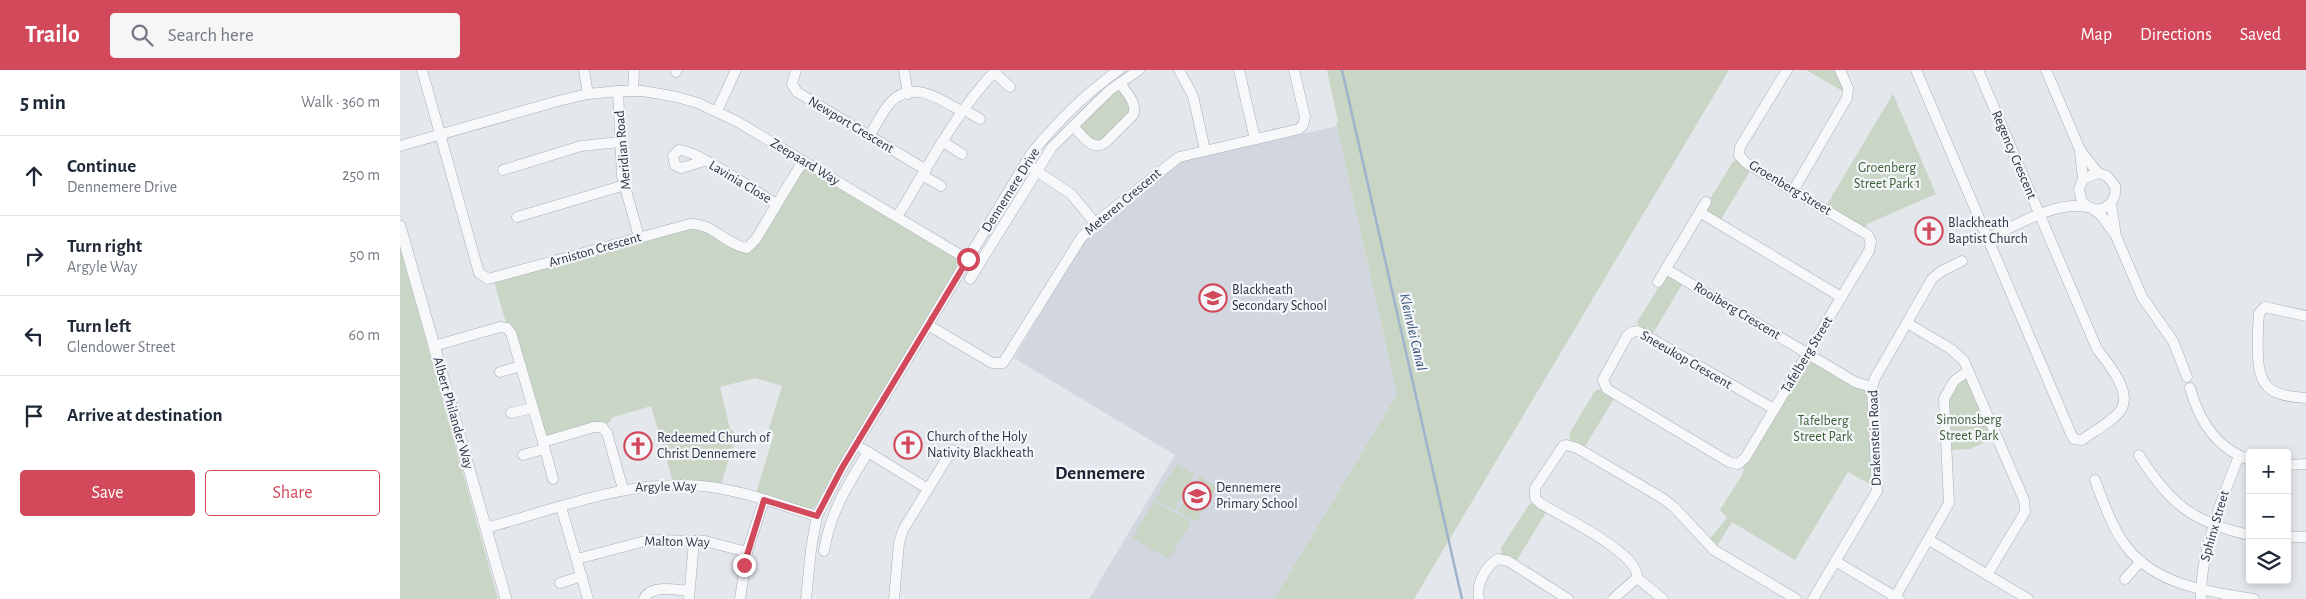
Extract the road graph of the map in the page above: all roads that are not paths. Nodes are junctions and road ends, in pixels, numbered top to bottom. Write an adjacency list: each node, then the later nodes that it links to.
1 (422, 70): 28 (street)
2 (584, 70): 22 (street)
3 (634, 70): 21 (street)
4 (736, 70): 25 (street)
5 (796, 70): 29 (street, Newport Crescent)
6 (904, 70): 23 (street)
7 (1119, 70): 39 (street, Dennemere Drive)
8 (1140, 70): 18 (street, Dennemere Drive)
9 (1179, 70): 34 (street)
10 (1239, 70): 30 (street)
11 (1294, 70): 30 (street, Meteren Crescent)
12 (1787, 70): 47 (street, Groenberg Street)
13 (1840, 70): 47 (street)
14 (1916, 70): 61 (street)
15 (1978, 70): 54 (street, Regency Crescent)
16 (2046, 70): 35 (street)
17 (995, 71): 19 (street); 24 (street)
18 (1120, 83): 27 (street, Dennemere Drive); 27 (street)
19 (1010, 87)
20 (618, 91): 21 (street, Zeepaard Way); 22 (street, Zeepaard Way); 31 (street, Meridian Road)
21 (633, 91): 25 (street, Zeepaard Way)
22 (588, 94): 28 (street, Zeepaard Way)
23 (908, 94): 24 (street); 29 (street)
24 (962, 110): 26 (street); 32 (street)
25 (717, 111): 38 (street, Zeepaard Way)
26 (980, 119)
27 (1073, 126): 41 (street, Dennemere Drive)
28 (440, 135): 33 (street, Zeepaard Way); 60 (street, Arniston Crescent)
29 (869, 136): 42 (street, Newport Crescent)
30 (1254, 139): 34 (street, Meteren Crescent)
31 (620, 142): 40 (street); 45 (street, Meridian Road)
32 (942, 142): 36 (street); 42 (street)
33 (400, 146)
34 (1204, 150): 57 (street, Meteren Crescent)
35 (2080, 150): 43 (street); 44 (street)
36 (962, 154)
37 (704, 161): 50 (street, Lavinia Close)
38 (802, 161): 50 (street, Arniston Crescent); 56 (street, Zeepaard Way)
39 (1025, 164): 41 (street); 63 (street, Dennemere Drive)
40 (503, 170)
41 (1036, 171): 57 (street); 66 (street, Dennemere Drive)
42 (924, 173): 46 (street, Newport Crescent); 56 (street)
43 (2098, 173): 44 (street); 49 (street)
44 (2081, 184): 51 (street); 52 (street)
45 (625, 185): 55 (street); 60 (street, Meridian Road)
46 (941, 186)
47 (1793, 191): 62 (street, Groenberg Street)
48 (1706, 202): 53 (street)
49 (2111, 203): 52 (street); 59 (street)
50 (776, 204): 60 (street, Arniston Crescent)
51 (2058, 208): 52 (street); 54 (street)
52 (2090, 208): 59 (street)
53 (1701, 213): 65 (street); 68 (street)
54 (2040, 215): 61 (street, Regency Crescent); 61 (street)
55 (517, 217)
56 (897, 217): 63 (street, Zeepaard Way)
57 (1095, 223): 71 (street, Meteren Crescent)
58 (400, 226): 72 (street, Albert Philander Way)
59 (2116, 236): 77 (street)
60 (639, 237)
61 (1988, 238)
62 (1871, 242): 68 (street, Tafelberg Street)
63 (968, 259): 71 (street, Dennemere Drive)
64 (1962, 262): 70 (street, Drakenstein Road)
65 (1666, 269): 67 (street); 73 (street, Rooiberg Crescent)
66 (970, 279)
67 (1658, 282)
68 (1842, 297): 73 (street, Tafelberg Street)
69 (2306, 316): 80 (street)
70 (1907, 323): 75 (street); 78 (street, Drakenstein Road)
71 (928, 324): 84 (street, Dennemere Drive)
72 (434, 346): 74 (street); 103 (street, Albert Philander Way)
73 (1807, 354): 78 (street, Rooiberg Crescent); 82 (street, Tafelberg Street)
74 (521, 366): 76 (street); 81 (street)
75 (1968, 371): 107 (street); 114 (street)
76 (500, 372)
77 (2187, 377)
78 (1872, 387): 112 (street, Drakenstein Road)
79 (2190, 388): 90 (street)
80 (2306, 398)
81 (533, 408): 83 (street); 85 (street)
82 (1774, 410): 92 (street, Tafelberg Street); 92 (street, Sneeukop Crescent)
83 (511, 413)
84 (856, 445): 87 (street); 101 (street, Dennemere Drive)
85 (544, 446): 88 (street); 95 (street); 97 (street)
86 (952, 450): 98 (street)
87 (868, 452): 98 (street); 109 (street)
88 (523, 455)
89 (2139, 455): 102 (street)
90 (2239, 456): 91 (street); 102 (street, Sphinx Street)
91 (2246, 459)
92 (1738, 464)
93 (2306, 464): 94 (street)
94 (2291, 465)
95 (553, 479)
96 (2095, 480): 113 (street)
97 (623, 489): 99 (street, Argyle Way); 100 (street, Argyle Way)
98 (928, 489): 127 (street)
99 (764, 500): 101 (street, Argyle Way); 110 (street)
100 (561, 507): 103 (street, Argyle Way); 111 (street)
101 (817, 516): 126 (street, Dennemere Drive)
102 (2215, 524): 104 (street); 119 (street, Sphinx Street)
103 (486, 528): 122 (street, Albert Philander Way)
104 (2246, 534)
105 (2291, 537): 106 (street)
106 (2306, 537)
107 (1929, 540): 114 (street); 121 (street)
108 (694, 541): 110 (street, Malton Way); 111 (street, Malton Way); 120 (street)
109 (824, 551)
110 (748, 552): 125 (street)
111 (577, 559): 115 (street)
112 (1835, 561): 121 (street); 133 (street, Drakenstein Road)
113 (2142, 561): 117 (street); 119 (street)
114 (1987, 575): 134 (street)
115 (582, 576): 118 (street); 123 (street)
116 (1637, 578): 130 (street); 131 (street); 132 (street)
117 (2125, 579)
118 (560, 583)
119 (2201, 594): 135 (street)
120 (689, 595): 124 (street)
121 (1896, 598)
122 (506, 599)
123 (588, 599)
124 (644, 599)
125 (740, 599)
126 (809, 599)
127 (894, 599)
128 (1479, 599): 129 (street)
129 (1568, 599)
130 (1614, 599)
131 (1663, 599)
132 (1796, 599)
133 (1813, 599)
134 (2028, 599)
135 (2254, 599)

